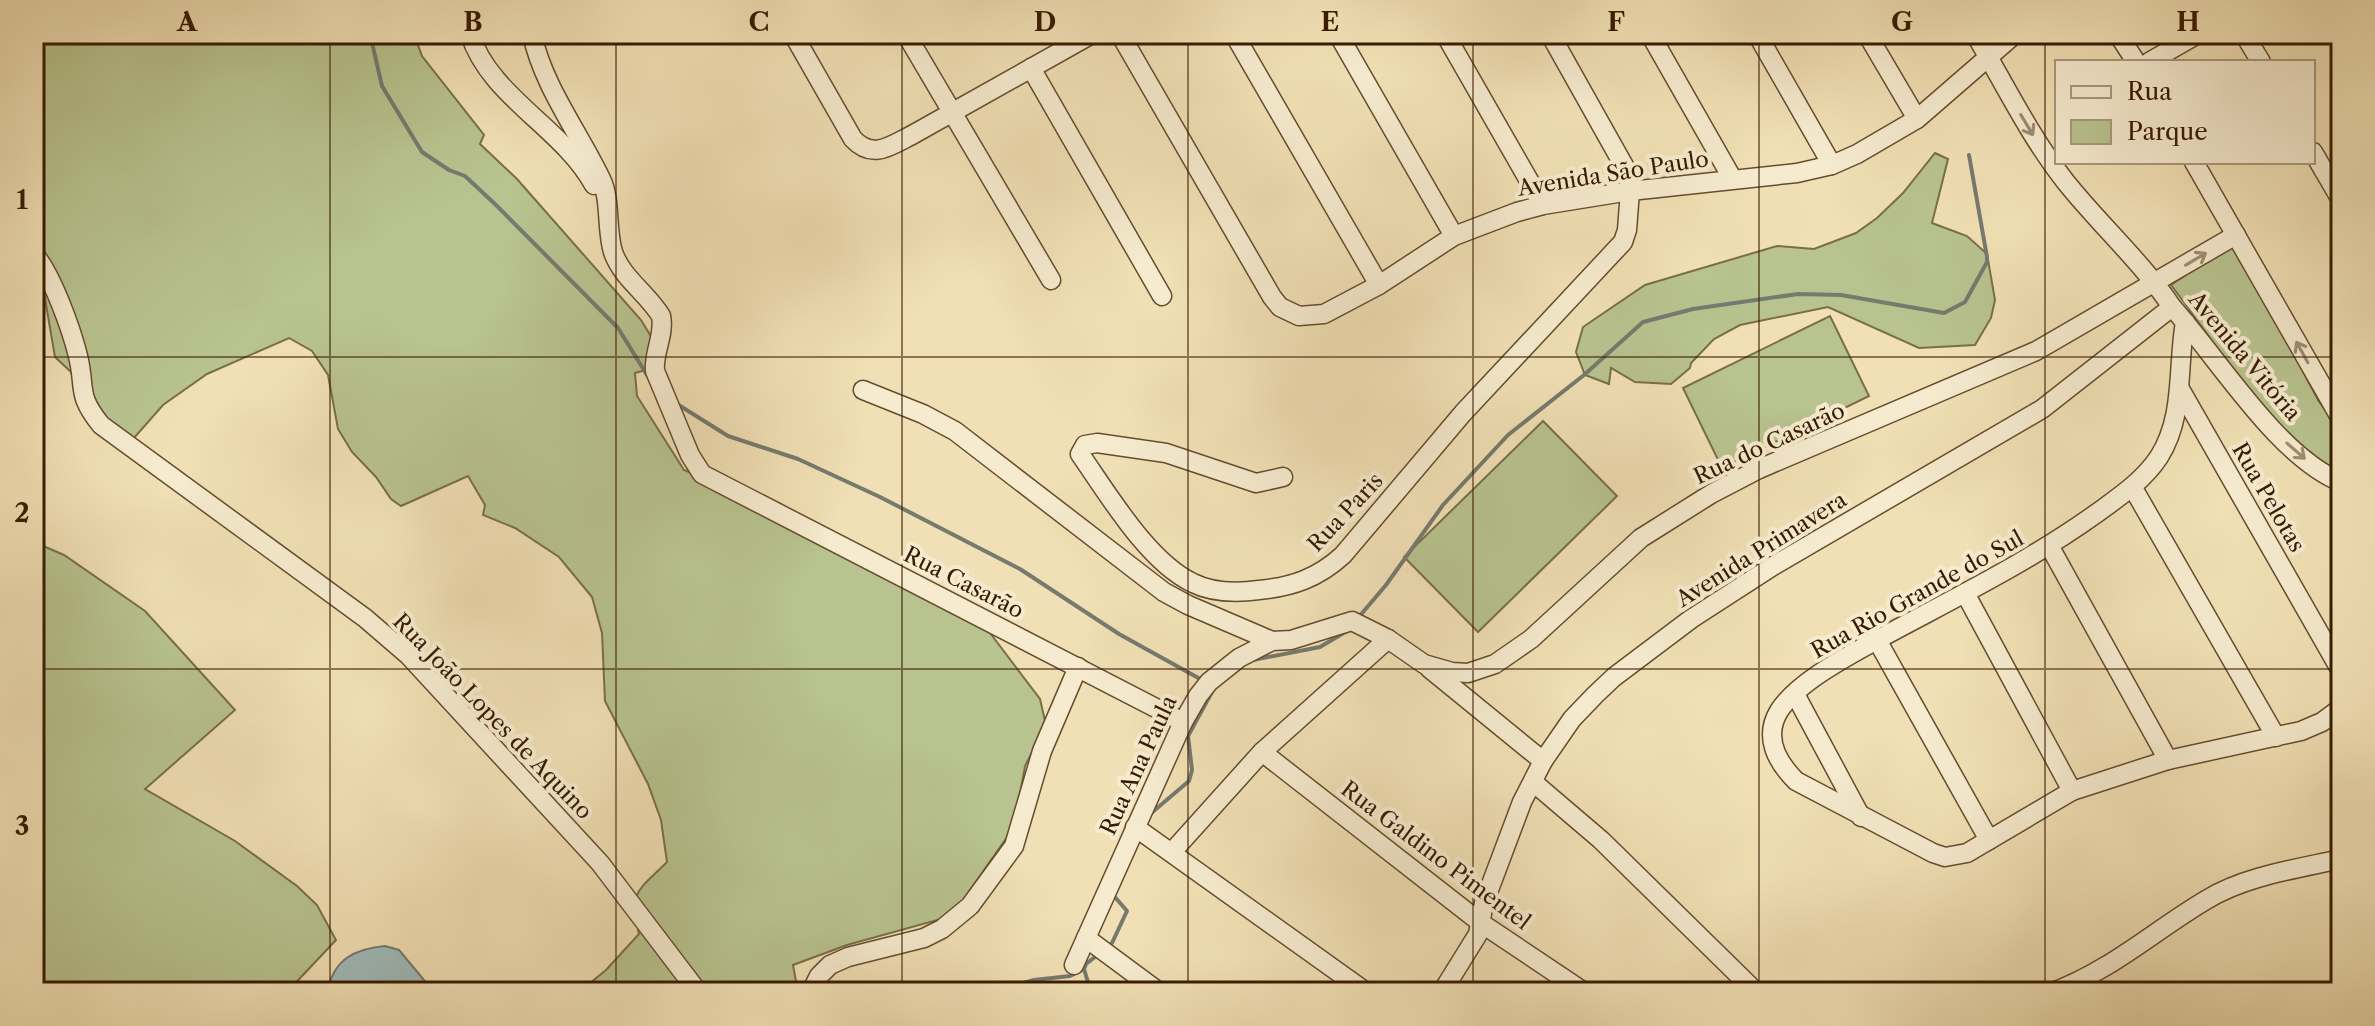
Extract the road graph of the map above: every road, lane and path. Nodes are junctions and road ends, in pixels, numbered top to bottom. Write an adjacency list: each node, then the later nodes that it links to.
1 (470, 34): 32 (street)
2 (532, 34): 32 (street, Rua Casarão)
3 (793, 34): 24 (street)
4 (906, 34): 24 (street)
5 (1092, 34): 23 (street)
6 (1120, 34): 39 (street, Avenida São Paulo)
7 (1234, 34): 39 (street)
8 (1338, 34): 35 (street)
9 (1445, 34): 33 (street)
10 (1550, 34): 30 (street)
11 (1650, 34): 29 (street)
12 (1757, 34): 28 (street)
13 (1867, 34): 25 (street)
14 (1975, 34): 19 (street, Avenida Vitória)
15 (2015, 34): 19 (street, Avenida São Paulo)
16 (2118, 34): 20 (street)
17 (2198, 34): 21 (street)
18 (2244, 34): 22 (street)
19 (1988, 57): 25 (street, Avenida São Paulo); 38 (street, Avenida Vitória, one-way to 38)
20 (2135, 60)
21 (2152, 60)
22 (2260, 60)
23 (1031, 68): 24 (street); 40 (street)
24 (953, 112): 37 (street)
25 (1917, 119): 28 (street, Avenida São Paulo)
26 (2315, 155): 31 (street)
27 (2195, 164): 34 (street)
28 (1832, 165): 29 (street, Avenida São Paulo)
29 (1732, 178): 30 (street, Avenida São Paulo)
30 (1630, 191): 33 (street, Avenida São Paulo); 46 (street, Rua Paris)
31 (2341, 200)
32 (605, 205): 55 (street, Rua Casarão)
33 (1543, 205): 35 (street, Avenida São Paulo)
34 (2236, 235): 38 (street, Avenida Vitória, one-way to 34); 45 (street, one-way to 34)
35 (1454, 236): 39 (street, Avenida São Paulo)
36 (34, 254): 74 (street, Rua João Lopes de Aquino)
37 (1051, 280)
38 (2156, 283): 41 (street, Avenida Vitória); 54 (street, Rua do Casarão)
39 (1379, 285)
40 (1162, 296)
41 (2172, 307): 42 (street, Avenida Vitória); 63 (street, Avenida Primavera)
42 (2185, 322): 43 (street, Rua Rio Grande do Sul); 47 (street, Avenida Vitória, one-way to 47)
43 (2180, 389): 48 (street, Rua Rio Grande do Sul); 56 (street, Rua Pelotas)
44 (863, 390): 53 (street)
45 (2341, 419)
46 (1283, 477)
47 (2341, 482)
48 (2133, 488): 49 (street, Rua Rio Grande do Sul); 60 (street)
49 (2050, 547): 50 (street, Rua Rio Grande do Sul); 62 (street)
50 (1965, 593): 52 (street, Rua Rio Grande do Sul); 65 (street)
51 (1388, 639): 53 (street, Rua Ana Paula); 54 (street, Rua do Casarão); 61 (street)
52 (1877, 640): 57 (street, Rua Rio Grande do Sul); 68 (street)
53 (1272, 641): 59 (street, Rua Ana Paula)
54 (1424, 664): 63 (street)
55 (1078, 667): 59 (street, Rua Casarão); 75 (street)
56 (2341, 671)
57 (1795, 694): 66 (street); 66 (street, Rua Rio Grande do Sul)
58 (2341, 708): 60 (street, Rua Rio Grande do Sul)
59 (1183, 722): 67 (street, Rua Ana Paula)
60 (2276, 737): 62 (street, Rua Rio Grande do Sul)
61 (1262, 752): 69 (street); 71 (street, Rua Galdino Pimentel)
62 (2168, 760): 65 (street, Rua Rio Grande do Sul)
63 (1543, 761): 64 (street, Avenida Primavera)
64 (1533, 782): 71 (street, Avenida Primavera); 80 (street)
65 (2072, 791): 68 (street, Rua Rio Grande do Sul)
66 (1861, 817): 68 (street, Rua Rio Grande do Sul)
67 (1135, 827): 69 (street); 72 (street, Rua Ana Paula)
68 (1989, 840)
69 (1172, 852): 77 (street)
70 (2341, 859): 81 (street)
71 (1481, 923): 78 (street, Avenida Primavera); 79 (street, Rua Galdino Pimentel)
72 (1086, 938): 73 (street, Rua Ana Paula); 76 (street)
73 (1074, 965)
74 (698, 992)
75 (811, 992)
76 (1159, 992)
77 (1366, 992)
78 (1442, 992)
79 (1584, 992)
80 (1756, 992)
81 (2053, 992)

